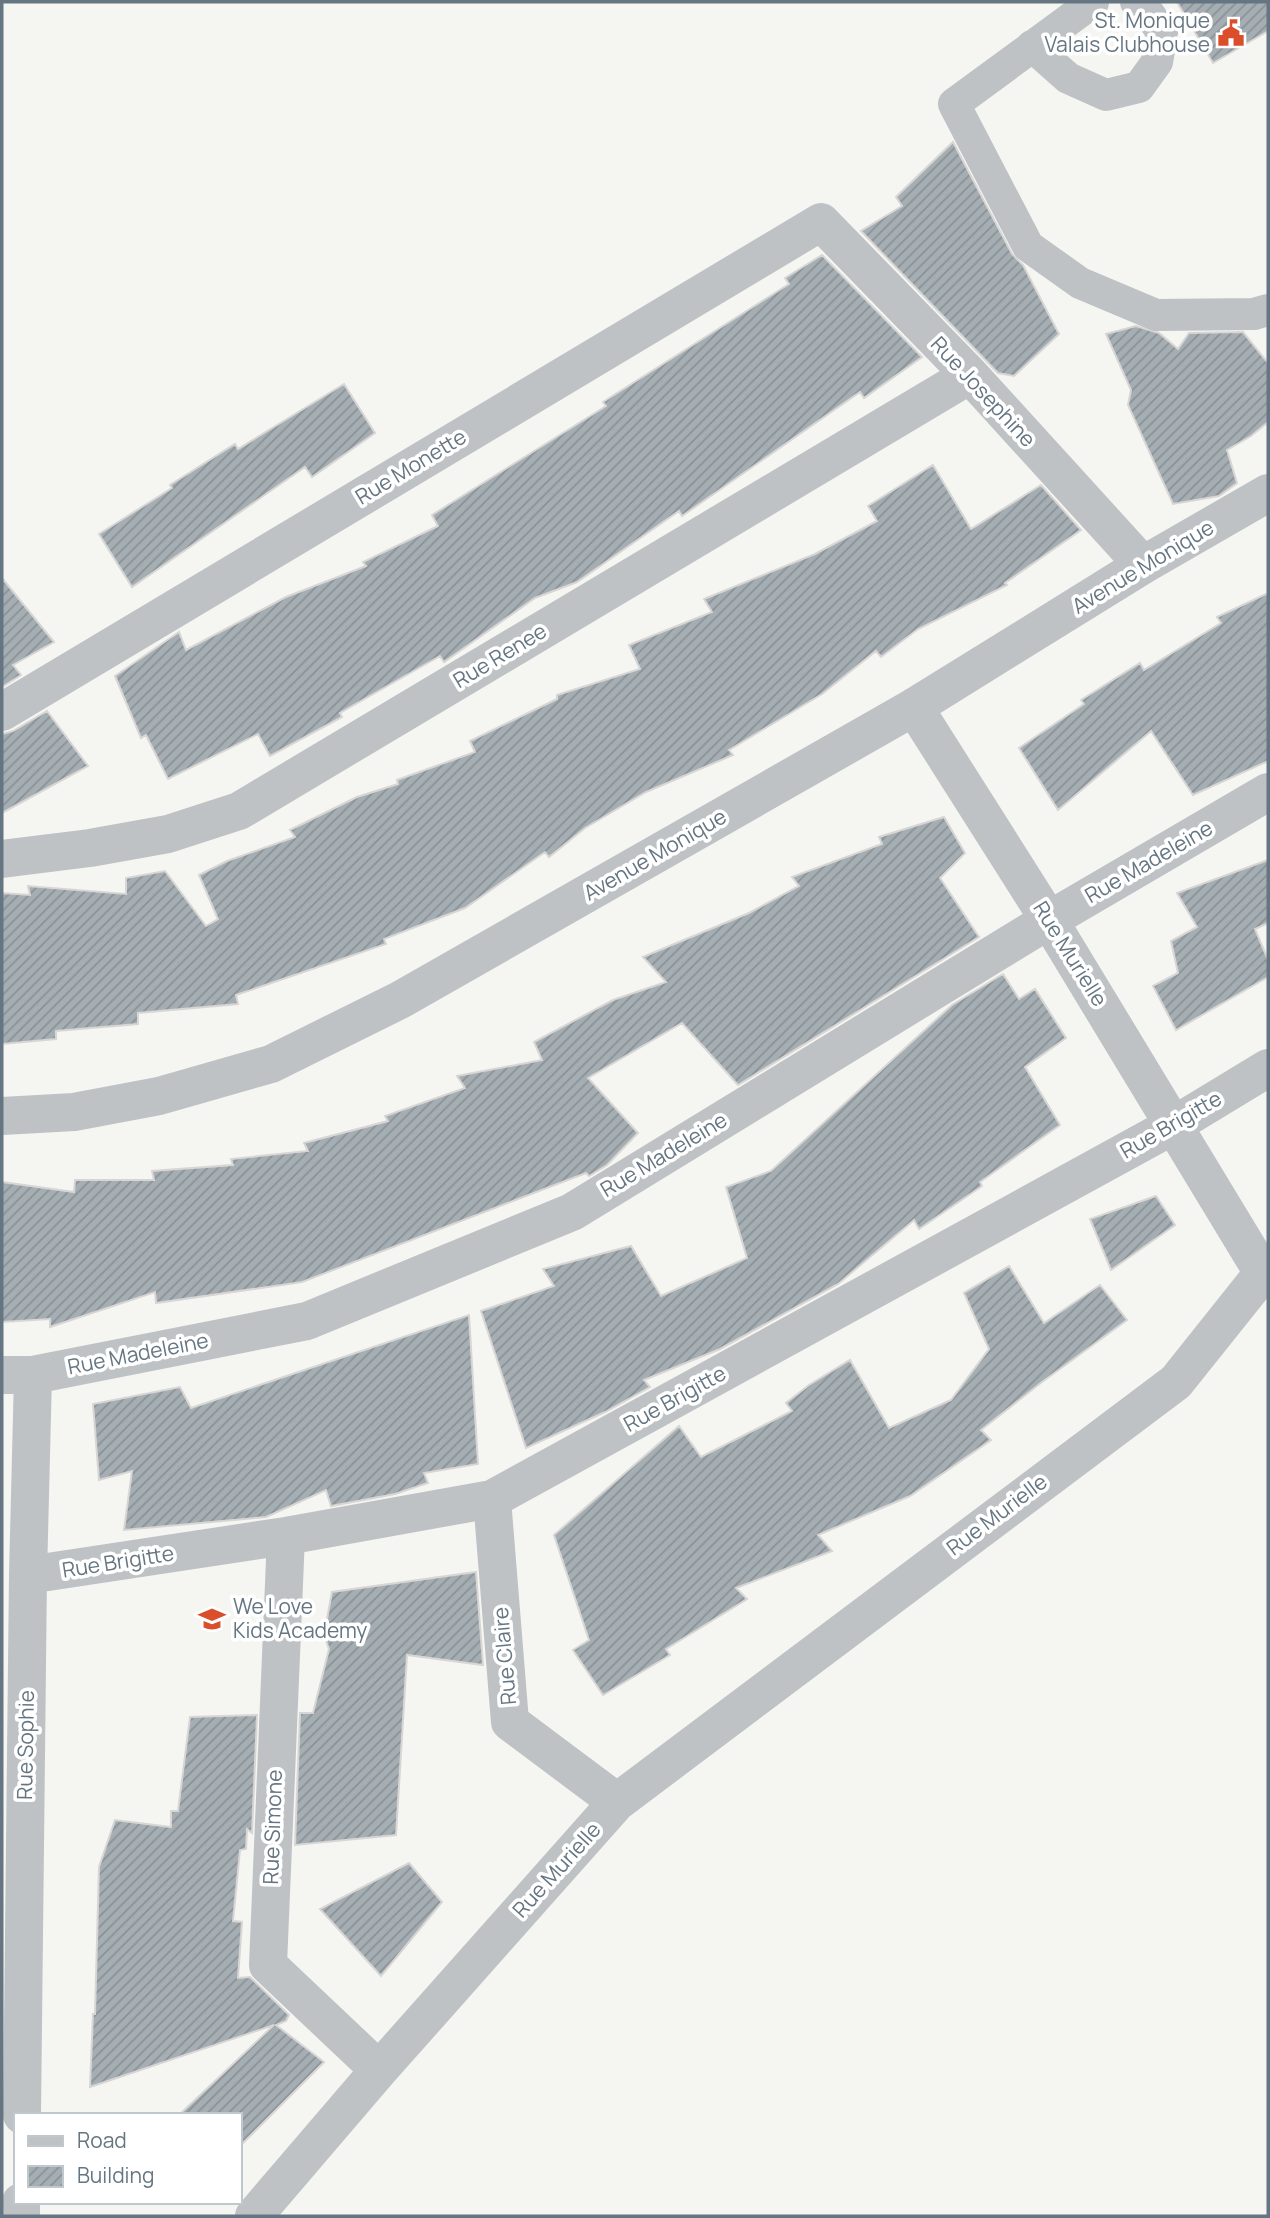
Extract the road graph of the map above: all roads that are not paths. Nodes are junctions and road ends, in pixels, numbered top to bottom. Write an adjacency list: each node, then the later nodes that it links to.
1 (1093, 2): 3 (lane)
2 (1136, 2): 3 (lane)
3 (1032, 46): 5 (lane)
4 (821, 222): 6 (street, Rue Josephine); 10 (street, Rue Monette)
5 (1268, 310)
6 (970, 375): 8 (street, Rue Josephine); 12 (street, Rue Renee)
7 (1268, 493): 8 (street, Avenue Monique)
8 (1143, 565): 9 (street, Avenue Monique)
9 (914, 707): 13 (street, Rue Murielle); 15 (street, Avenue Monique)
10 (2, 712)
11 (1268, 792): 13 (street, Rue Madeleine)
12 (2, 859)
13 (1049, 920): 16 (street, Rue Murielle); 17 (street, Rue Madeleine)
14 (1268, 1068): 16 (street, Rue Brigitte)
15 (2, 1116)
16 (1174, 1125): 18 (street, Rue Brigitte); 21 (street, Rue Murielle)
17 (18, 1375): 20 (street, Rue Sophie)
18 (492, 1499): 19 (street, Rue Brigitte); 21 (street, Rue Claire)
19 (286, 1536): 20 (street, Rue Brigitte); 22 (street, Rue Simone)
20 (27, 1576): 23 (street, Rue Sophie)
21 (617, 1802): 22 (street, Rue Murielle)
22 (379, 2070): 24 (street, Rue Murielle)
23 (22, 2113)
24 (254, 2216)

